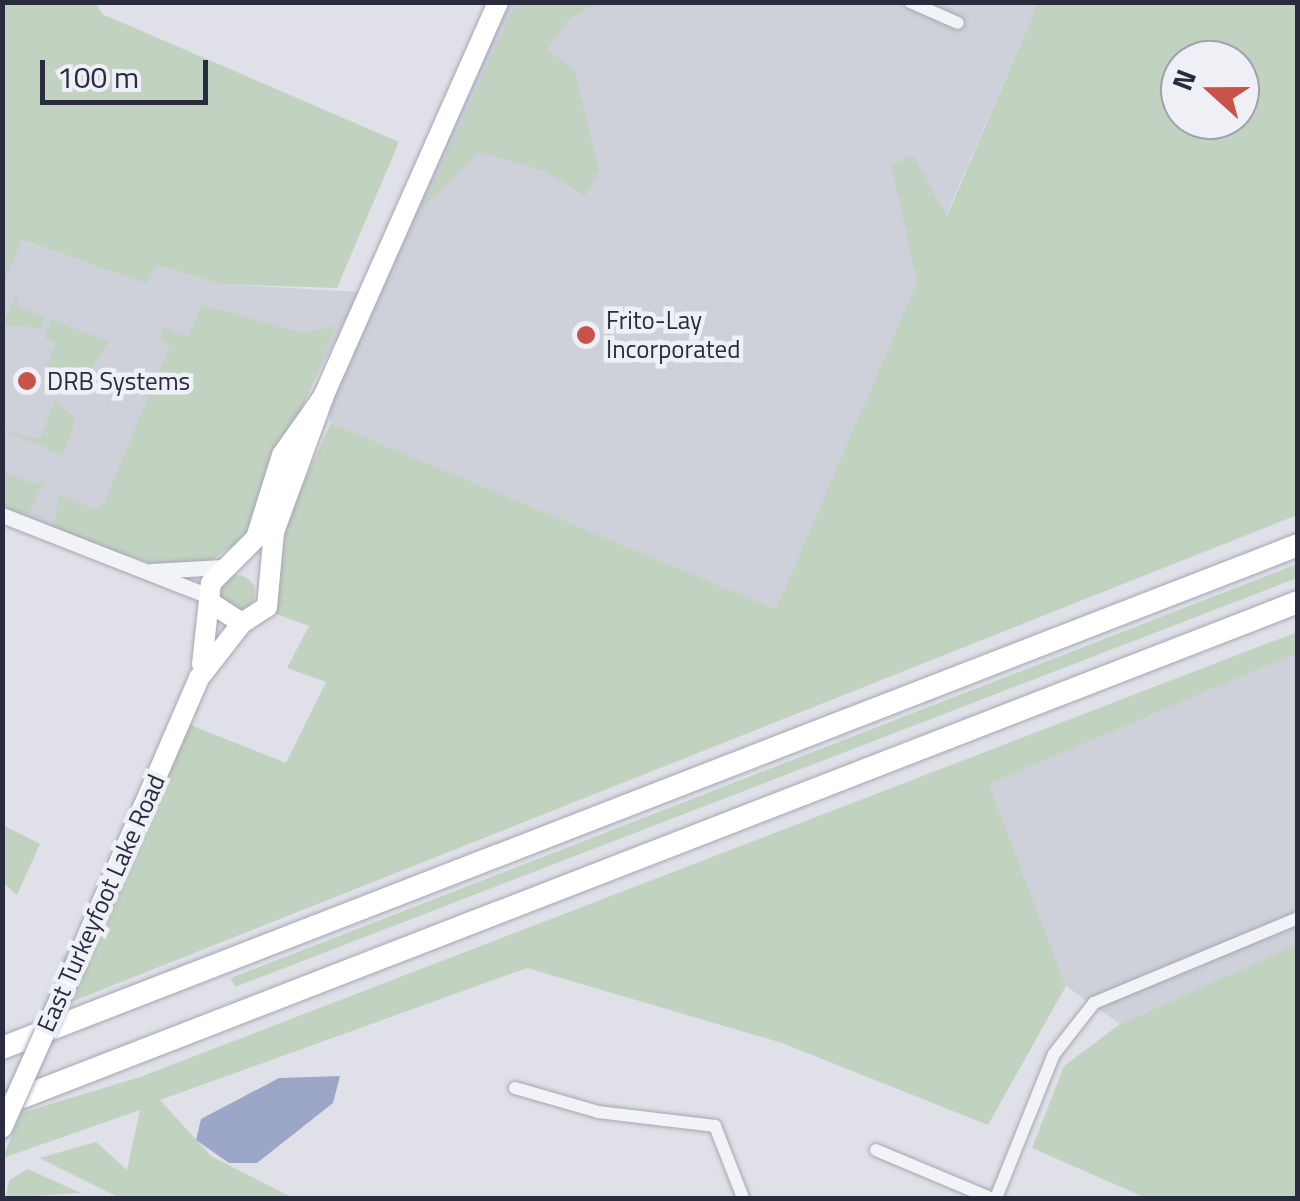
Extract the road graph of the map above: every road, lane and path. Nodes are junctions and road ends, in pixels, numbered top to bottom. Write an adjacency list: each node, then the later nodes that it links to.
1 (498, 2): 4 (main road)
2 (910, 2): 3 (street)
3 (958, 23)
4 (324, 395): 7 (main road); 9 (main road)
5 (2, 514): 8 (street)
6 (1298, 545): 15 (highway)
7 (227, 565): 8 (street); 9 (main road); 10 (main road)
8 (148, 571): 10 (street)
9 (270, 587): 12 (main road)
10 (210, 599): 12 (main road); 13 (main road, East Turkeyfoot Lake Road)
11 (1298, 602): 17 (highway)
12 (242, 624): 13 (main road, East Turkeyfoot Lake Road)
13 (200, 678): 18 (main road, East Turkeyfoot Lake Road, bridge)
14 (1298, 918): 21 (street)
15 (2, 1048)
16 (515, 1088): 20 (street)
17 (2, 1106)
18 (2, 1128)
19 (876, 1150): 21 (street)
20 (743, 1198)
21 (993, 1198)

